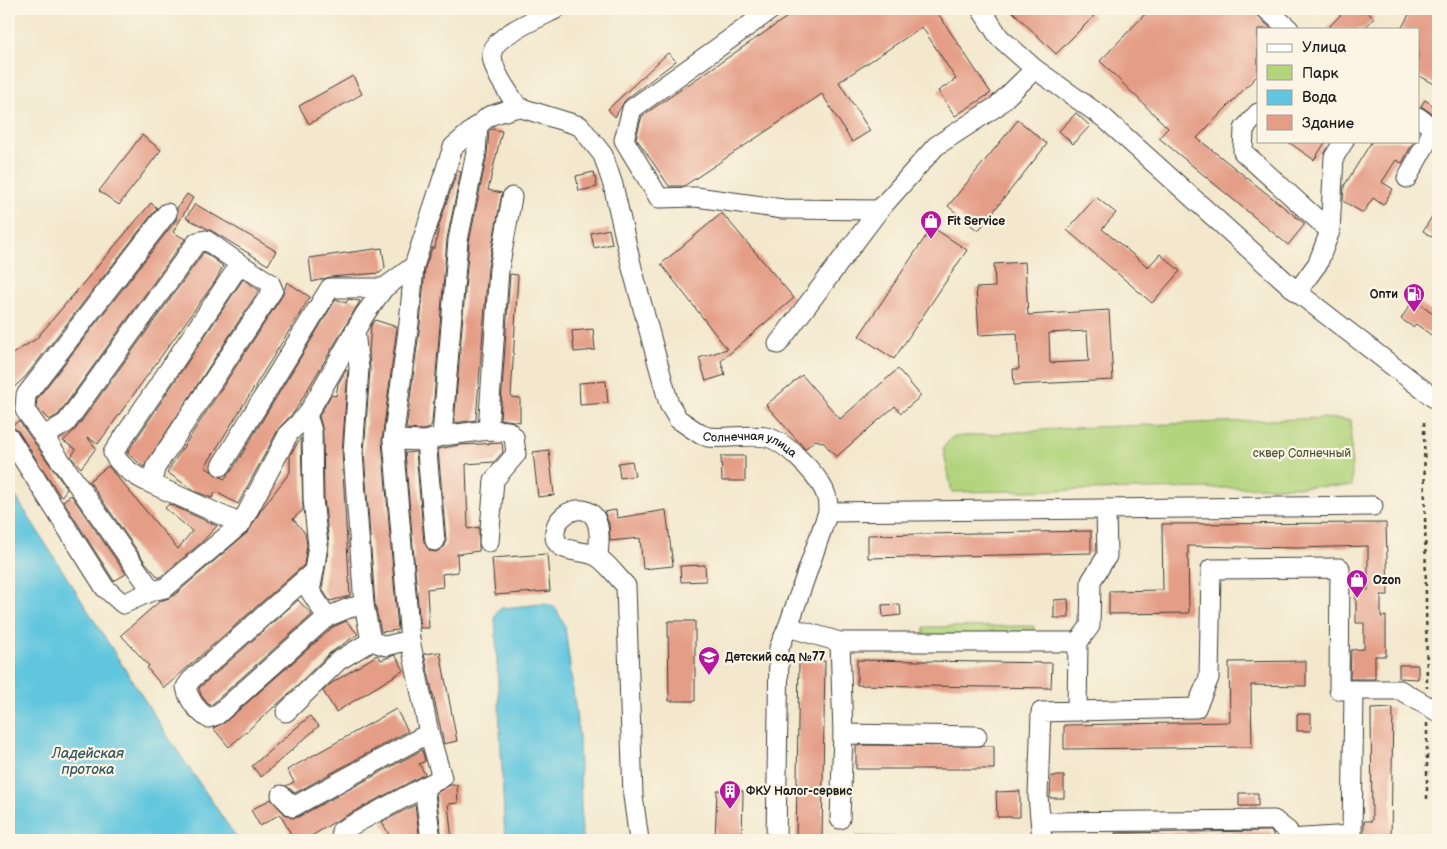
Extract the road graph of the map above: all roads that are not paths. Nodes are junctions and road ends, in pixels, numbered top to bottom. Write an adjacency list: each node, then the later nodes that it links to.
1 (556, 9): 7 (street)
2 (772, 9): 14 (street)
3 (982, 9): 6 (street)
4 (1266, 9): 5 (street)
5 (1288, 28)
6 (1035, 69): 14 (street); 20 (street)
7 (518, 108): 10 (street); 34 (street, Солнечная улица)
8 (1257, 114): 16 (street)
9 (1420, 118): 12 (street)
10 (478, 125): 18 (street); 28 (street)
11 (1343, 142): 16 (street)
12 (1407, 178)
13 (512, 197): 25 (street)
14 (879, 210): 22 (street)
15 (167, 212): 26 (street)
16 (1330, 231): 20 (street)
17 (240, 264): 26 (street); 31 (street); 31 (street)
18 (414, 266): 19 (street); 29 (street)
19 (384, 288): 21 (street); 30 (street)
20 (1298, 292): 23 (street)
21 (355, 331): 24 (street); 41 (street)
22 (778, 344)
23 (1438, 401)
24 (307, 415): 35 (street); 39 (street)
25 (488, 430): 28 (street); 37 (street)
26 (44, 436): 40 (street)
27 (9, 437): 40 (street)
28 (434, 438): 29 (street); 36 (street)
29 (393, 440): 44 (street)
30 (221, 466)
31 (152, 484): 35 (street)
32 (1374, 506): 33 (street)
33 (1106, 509): 34 (street); 47 (street)
34 (828, 512): 43 (street)
35 (241, 524): 40 (street)
36 (435, 541)
37 (490, 542)
38 (598, 556): 61 (street)
39 (314, 571): 42 (street); 42 (street)
40 (152, 591)
41 (364, 605): 42 (street); 45 (street)
42 (327, 617)
43 (788, 627): 46 (street); 62 (street)
44 (410, 640): 45 (street); 52 (street)
45 (371, 641): 51 (street)
46 (840, 642): 47 (street); 53 (street)
47 (1078, 642): 50 (street)
48 (1354, 690): 49 (street); 50 (street); 64 (street)
49 (1432, 709)
50 (1077, 711): 58 (street)
51 (286, 712)
52 (428, 732): 55 (street); 56 (street)
53 (842, 734): 54 (street); 57 (street)
54 (977, 736)
55 (424, 787): 59 (street); 60 (street)
56 (280, 796)
57 (840, 819)
58 (1042, 822): 63 (street); 64 (street)
59 (341, 832)
60 (431, 840)
61 (639, 840)
62 (776, 840)
63 (1042, 840)
64 (1289, 840)

